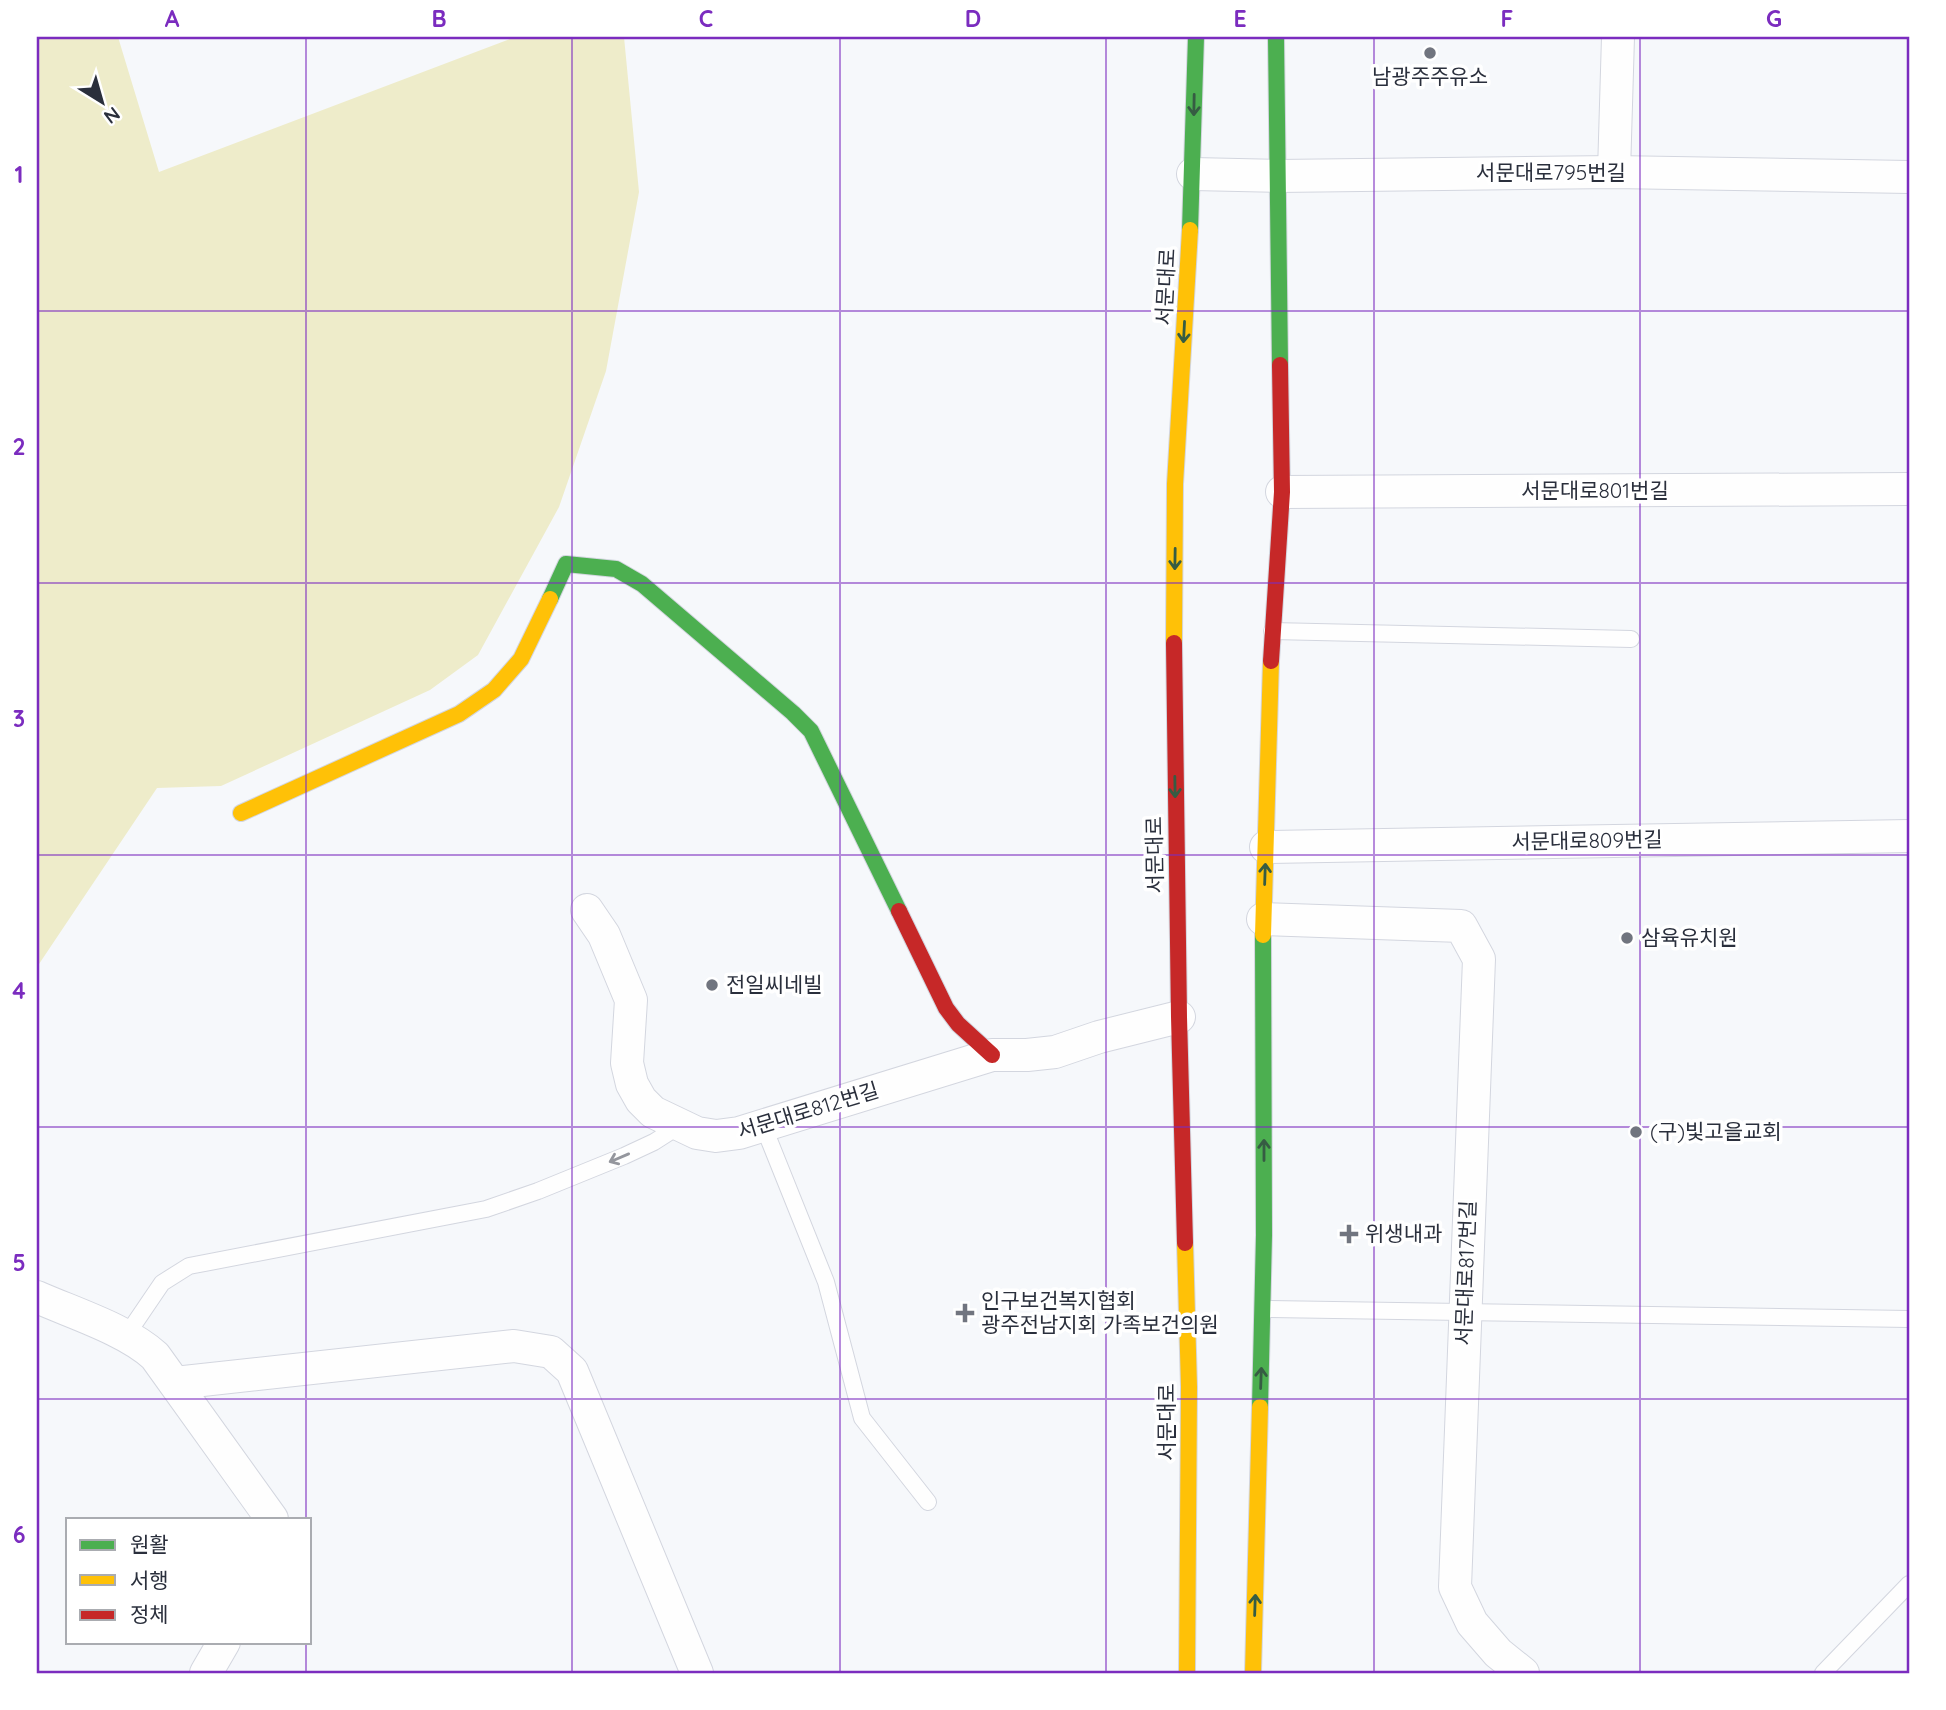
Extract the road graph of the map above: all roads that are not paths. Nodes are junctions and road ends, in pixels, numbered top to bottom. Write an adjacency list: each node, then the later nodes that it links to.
1 (1196, 37): 5 (main road, 서문대로, one-way to 5)
2 (1276, 37): 6 (main road)
3 (1618, 37): 4 (street)
4 (1614, 172): 6 (street, 서문대로795번길); 7 (street, 서문대로795번길)
5 (1193, 174): 6 (street, 서문대로795번길); 17 (main road, 서문대로, one-way to 17)
6 (1278, 176): 9 (main road)
7 (1909, 177)
8 (1909, 489): 9 (street, 서문대로801번길)
9 (1282, 492): 10 (main road)
10 (1272, 631): 11 (lane); 14 (main road)
11 (1631, 639)
12 (241, 813): 18 (main road)
13 (1909, 836): 14 (street, 서문대로809번길)
14 (1266, 847): 16 (main road, one-way to 14)
15 (587, 910): 20 (street, 서문대로812번길)
16 (1263, 919): 22 (main road, one-way to 16); 23 (street, 서문대로817번길)
17 (1179, 1017): 18 (street, 서문대로812번길); 33 (main road, 서문대로)
18 (992, 1055): 19 (street, 서문대로812번길)
19 (763, 1125): 20 (street, 서문대로812번길); 27 (lane)
20 (679, 1126): 25 (lane, one-way to 25)
21 (37, 1297): 25 (street)
22 (1263, 1309): 23 (lane); 34 (main road, one-way to 22)
23 (1465, 1311): 24 (lane); 35 (street, 서문대로817번길)
24 (1909, 1319)
25 (126, 1336): 26 (street)
26 (175, 1383): 28 (street); 32 (street)
27 (928, 1503)
28 (271, 1518)
29 (1909, 1584): 36 (lane)
30 (223, 1644): 31 (street)
31 (206, 1673)
32 (697, 1673)
33 (1187, 1673)
34 (1253, 1673)
35 (1523, 1673)
36 (1823, 1673)

